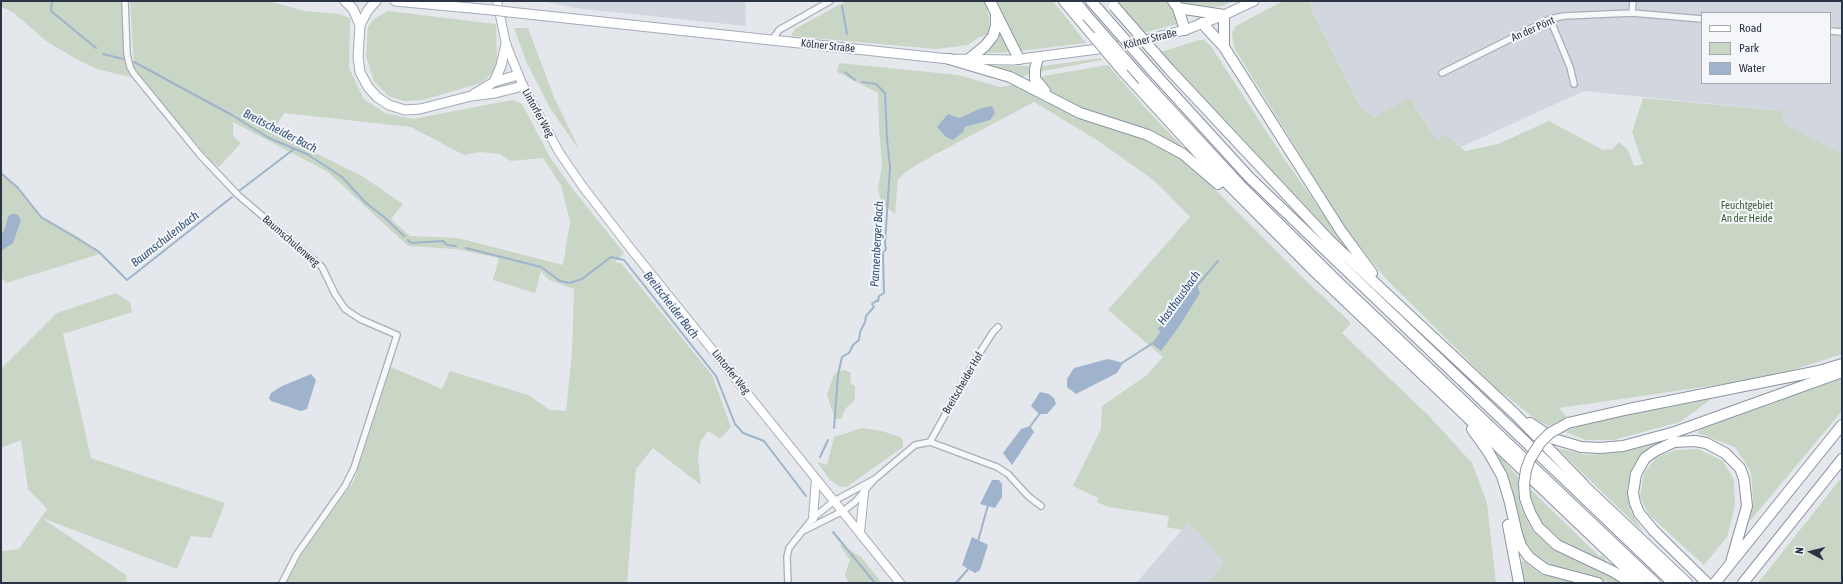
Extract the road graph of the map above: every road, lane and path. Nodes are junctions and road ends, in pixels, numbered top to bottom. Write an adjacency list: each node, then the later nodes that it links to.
1 (125, 1): 65 (street, Baumschulenweg)
2 (345, 1): 24 (main road)
3 (376, 1): 24 (main road)
4 (395, 1): 14 (main road, Kölner Straße)
5 (470, 1): 17 (main road)
6 (497, 1): 29 (main road, Lintorfer Weg)
7 (830, 1): 28 (street)
8 (990, 1): 18 (highway)
9 (1064, 1): 42 (highway, bridge)
10 (1075, 1): 72 (highway, bridge)
11 (1091, 1): 45 (highway, bridge)
12 (1254, 1): 20 (main road, Kölner Straße)
13 (1633, 1): 19 (street)
14 (447, 3): 17 (main road, Kölner Straße)
15 (1112, 3): 43 (highway, bridge)
16 (1176, 4): 20 (highway); 25 (highway)
17 (492, 10): 28 (main road, Kölner Straße, bridge)
18 (996, 13): 33 (highway); 34 (highway)
19 (1632, 13): 21 (street, An der Pönt); 22 (street, An der Pönt)
20 (1224, 15): 23 (main road, Kölner Straße); 30 (highway)
21 (1701, 19)
22 (1550, 20): 35 (street, An der Pönt); 38 (street)
23 (1202, 24): 25 (main road, Kölner Straße); 30 (highway)
24 (360, 25): 40 (main road)
25 (1184, 30): 31 (main road, Kölner Straße)
26 (1831, 31): 27 (street)
27 (1842, 32)
28 (772, 40): 32 (main road, Kölner Straße)
29 (506, 44): 36 (main road, Lintorfer Weg); 37 (main road)
30 (1224, 47): 43 (highway)
31 (1038, 58): 34 (main road, Kölner Straße); 41 (highway)
32 (949, 59): 33 (main road, Kölner Straße); 41 (highway)
33 (969, 59): 34 (main road, Kölner Straße)
34 (1019, 59)
35 (1442, 73)
36 (518, 75): 37 (main road); 39 (main road, Lintorfer Weg)
37 (494, 82): 40 (main road)
38 (1574, 84)
39 (522, 86): 40 (main road); 53 (main road, Lintorfer Weg)
40 (471, 96)
41 (1054, 100): 42 (highway)
42 (1247, 205): 48 (highway)
43 (1386, 292): 49 (highway)
44 (998, 327): 51 (street, Breitscheider Hof)
45 (1424, 345): 55 (highway); 73 (highway)
46 (1842, 364): 70 (highway, bridge)
47 (1842, 372): 49 (highway)
48 (1464, 414): 57 (highway); 71 (highway)
49 (1515, 414): 55 (highway)
50 (1842, 425): 64 (highway)
51 (930, 442): 54 (street); 59 (street)
52 (1842, 459): 77 (highway)
53 (816, 479): 58 (main road, Lintorfer Weg); 61 (main road)
54 (875, 479): 56 (street); 58 (street)
55 (1583, 484): 74 (highway)
56 (864, 493): 60 (street); 63 (main road)
57 (1509, 499): 68 (highway); 69 (highway)
58 (834, 501): 60 (main road, Lintorfer Weg); 61 (street)
59 (1041, 506)
60 (842, 511): 62 (street); 63 (main road, Lintorfer Weg)
61 (813, 518): 62 (street)
62 (803, 531): 66 (street)
63 (860, 532): 67 (main road, Lintorfer Weg)
64 (1731, 562): 75 (highway); 76 (highway)
65 (282, 583)
66 (788, 583)
67 (900, 583)
68 (1519, 583)
69 (1598, 583)
70 (1632, 583)
71 (1641, 583)
72 (1655, 583)
73 (1672, 583)
74 (1687, 583)
75 (1707, 583)
76 (1715, 583)
77 (1743, 583)

